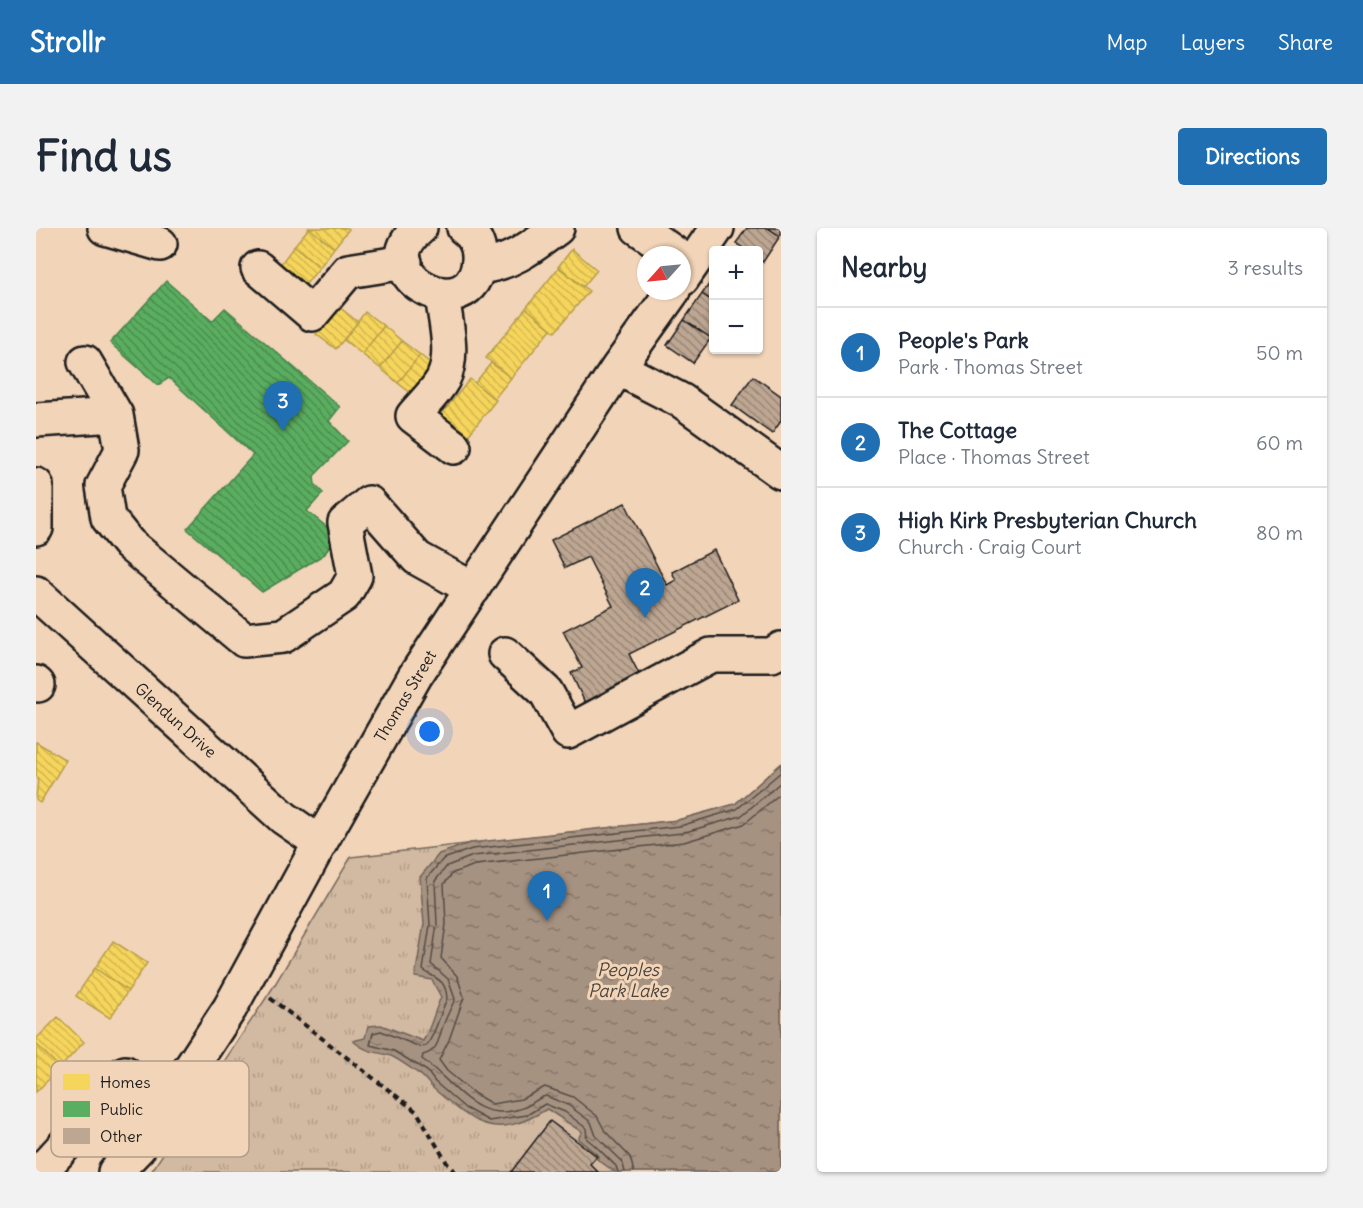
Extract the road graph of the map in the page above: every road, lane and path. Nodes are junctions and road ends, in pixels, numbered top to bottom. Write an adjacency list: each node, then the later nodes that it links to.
1 (105, 228): 7 (street)
2 (420, 228): 10 (street)
3 (464, 228): 11 (street)
4 (557, 228): 11 (street)
5 (638, 228): 8 (street)
6 (717, 228): 9 (street, Thomas Street)
7 (160, 244)
8 (656, 246)
9 (691, 258)
10 (405, 262): 12 (street); 13 (street)
11 (478, 267): 13 (street)
12 (258, 268)
13 (442, 295): 19 (street)
14 (662, 300): 16 (street, Thomas Street)
15 (85, 362): 17 (street)
16 (618, 368): 20 (street); 23 (street, Thomas Street)
17 (116, 415): 18 (street); 23 (street)
18 (36, 420)
19 (454, 447)
20 (775, 457)
21 (36, 485): 22 (street)
22 (36, 528)
23 (473, 589): 27 (street, Thomas Street)
24 (36, 593): 27 (street, Glendun Drive)
25 (781, 649): 26 (street)
26 (505, 654)
27 (320, 843): 28 (street, Thomas Street)
28 (247, 979): 29 (street, Thomas Street); 34 (path)
29 (194, 1061)
30 (54, 1157): 32 (street)
31 (129, 1157): 33 (street, Thomas Street)
32 (40, 1172)
33 (115, 1172)
34 (455, 1172)

